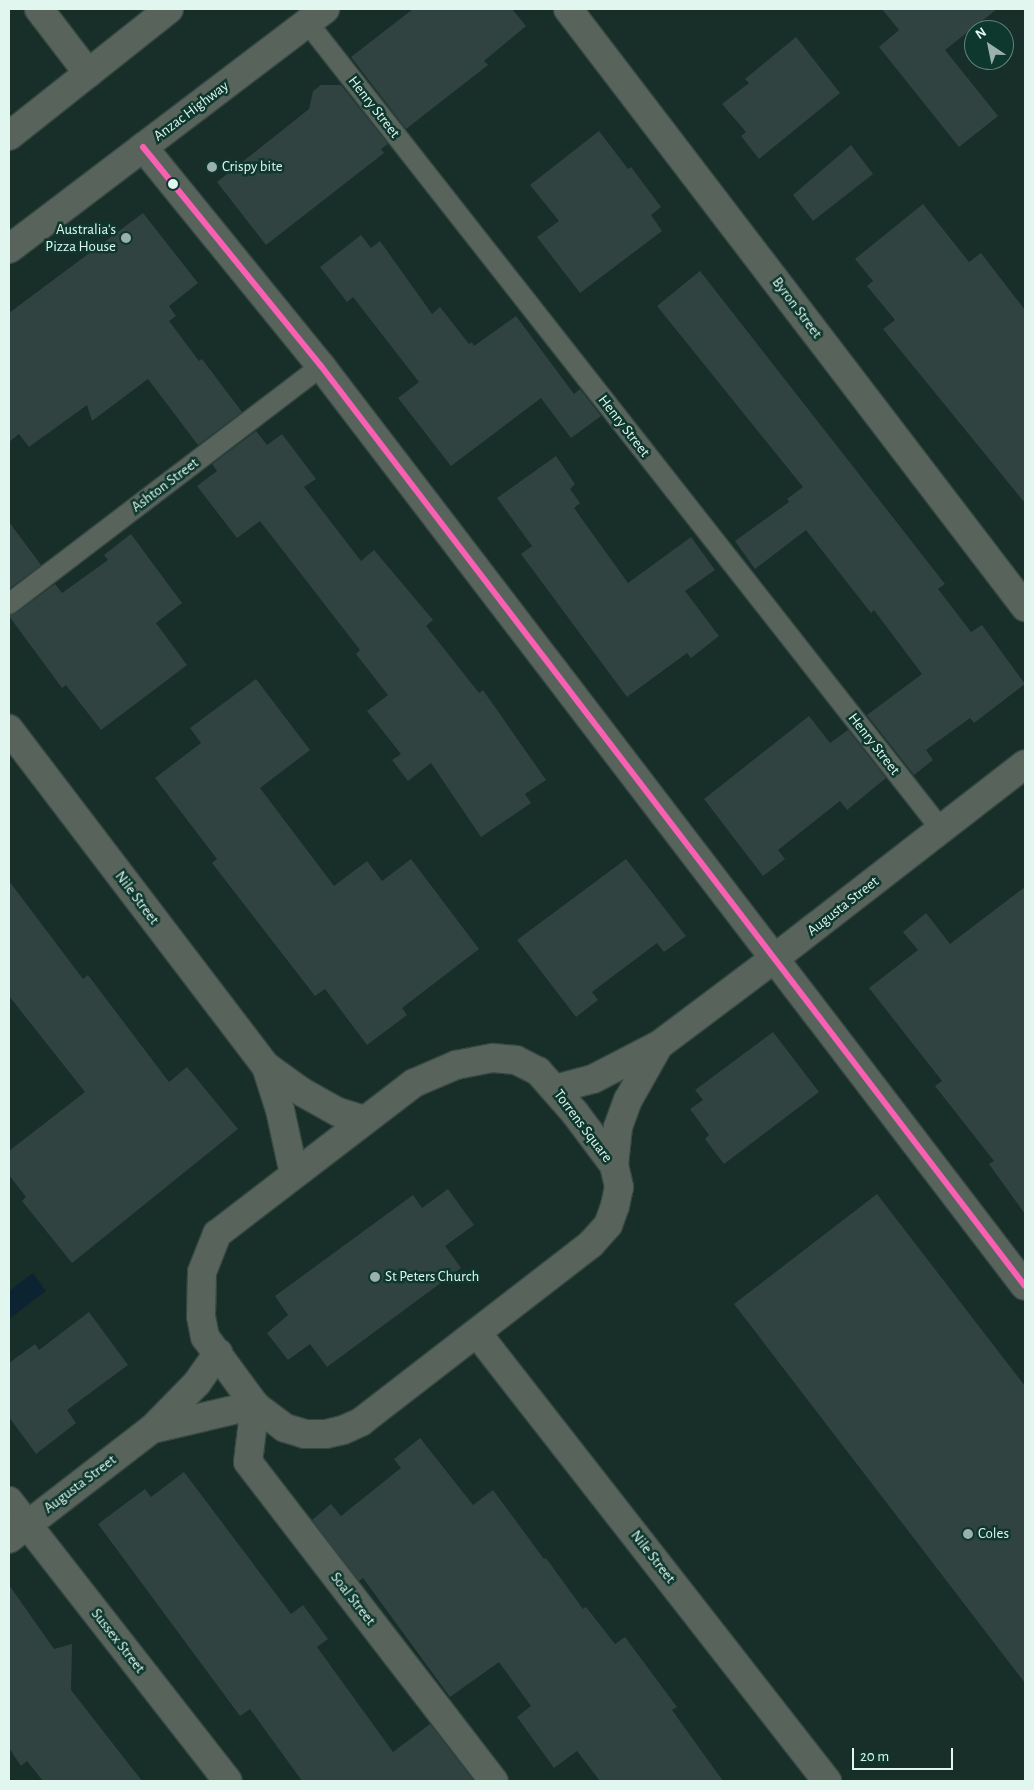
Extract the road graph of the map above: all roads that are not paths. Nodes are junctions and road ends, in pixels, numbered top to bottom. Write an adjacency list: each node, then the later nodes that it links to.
1 (39, 9): 5 (street)
2 (169, 9): 5 (street)
3 (568, 9): 11 (street, Byron Street)
4 (316, 16): 7 (street, Anzac Highway); 14 (lane, Henry Street)
5 (88, 73): 6 (street)
6 (9, 136)
7 (144, 147): 8 (street, Anzac Highway); 9 (street)
8 (9, 249)
9 (321, 366): 10 (lane, Ashton Street); 15 (street)
10 (9, 604)
11 (1025, 607)
12 (9, 729): 17 (street, Nile Street)
13 (1025, 764): 14 (street, Augusta Street)
14 (941, 830): 15 (street, Augusta Street)
15 (775, 958): 16 (street, Augusta Street); 22 (street)
16 (659, 1045): 18 (street, Augusta Street); 20 (street, Augusta Street)
17 (266, 1066): 19 (street, Nile Street); 21 (street, Nile Street)
18 (555, 1089): 19 (street, Torrens Square); 20 (street, Torrens Square)
19 (364, 1120): 21 (street, Torrens Square)
20 (614, 1165): 23 (street, Torrens Square)
21 (294, 1174): 24 (street, Torrens Square)
22 (1025, 1286)
23 (477, 1333): 25 (street, Torrens Square); 31 (street, Nile Street)
24 (218, 1353): 25 (street, Torrens Square); 26 (street, Augusta Street)
25 (255, 1404): 26 (street, Augusta Street); 30 (street, Soal Street)
26 (152, 1429): 28 (street, Augusta Street)
27 (9, 1501): 28 (street, Sussex Street)
28 (18, 1532): 29 (street, Sussex Street)
29 (228, 1781)
30 (494, 1781)
31 (827, 1781)

